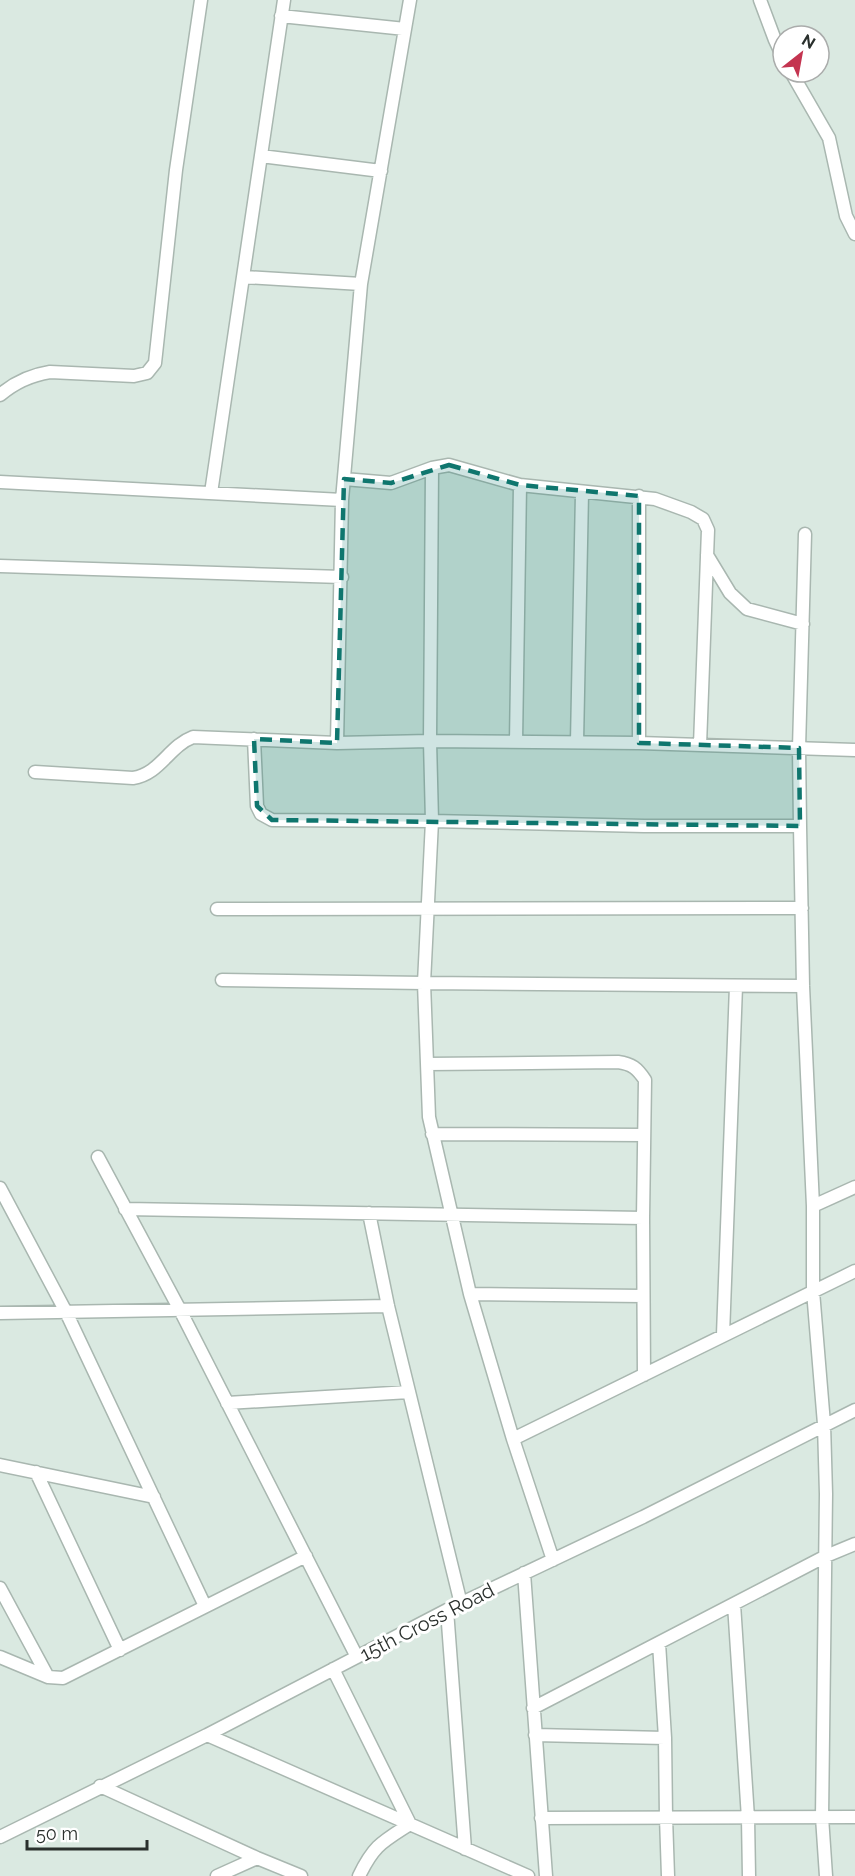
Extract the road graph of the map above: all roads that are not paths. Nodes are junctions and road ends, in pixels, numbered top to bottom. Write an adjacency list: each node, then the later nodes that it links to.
1 (201, 0): 14 (street)
2 (284, 0): 5 (street)
3 (410, 0): 7 (street)
4 (760, 0): 6 (street)
5 (281, 16): 7 (street); 9 (street)
6 (771, 29)
7 (405, 30): 10 (street)
8 (798, 84): 11 (street)
9 (261, 156): 10 (street); 12 (street)
10 (381, 171): 13 (street)
11 (855, 234)
12 (244, 277): 13 (street); 19 (street)
13 (361, 284): 16 (street)
14 (0, 395)
15 (432, 468): 16 (street); 18 (street); 29 (street)
16 (344, 479): 22 (street)
17 (0, 482): 19 (street)
18 (520, 485): 20 (street); 30 (street)
19 (211, 493): 22 (street)
20 (582, 493): 21 (street); 31 (street)
21 (639, 496): 24 (street); 33 (street)
22 (342, 500): 26 (street)
23 (805, 534): 27 (street)
24 (707, 554): 27 (street); 34 (street)
25 (0, 566): 26 (street)
26 (342, 577): 32 (street)
27 (803, 624): 35 (street)
28 (254, 739): 32 (street); 37 (street); 38 (street)
29 (430, 741): 30 (street); 32 (street); 38 (street)
30 (516, 742): 31 (street)
31 (577, 742): 33 (street)
32 (337, 743)
33 (639, 743): 34 (street)
34 (700, 745): 35 (street)
35 (800, 748): 36 (street); 39 (street)
36 (855, 750)
37 (35, 772)
38 (432, 821): 39 (street); 40 (street)
39 (800, 826): 41 (street)
40 (428, 907): 41 (street); 42 (street); 44 (street)
41 (802, 908): 46 (street)
42 (216, 909)
43 (222, 980): 44 (street)
44 (424, 983): 45 (street); 47 (street)
45 (736, 986): 46 (street); 66 (street)
46 (803, 986): 53 (street)
47 (427, 1064): 48 (street); 49 (street)
48 (432, 1134): 49 (street); 56 (street)
49 (644, 1135): 57 (street)
50 (98, 1156): 54 (street)
51 (855, 1187): 53 (street)
52 (0, 1188): 64 (street)
53 (813, 1206): 59 (street)
54 (125, 1209): 55 (street); 63 (street)
55 (369, 1213): 56 (street); 62 (street)
56 (451, 1215): 57 (street); 60 (street)
57 (643, 1218): 61 (street)
58 (855, 1271): 59 (street)
59 (813, 1291): 66 (street); 71 (street)
60 (470, 1294): 61 (street); 72 (street)
61 (643, 1296): 67 (street)
62 (388, 1306): 63 (street); 68 (street)
63 (180, 1310): 64 (street); 69 (street)
64 (66, 1312): 65 (street); 75 (street)
65 (0, 1313)
66 (723, 1335): 67 (street)
67 (644, 1375): 72 (street)
68 (409, 1392): 69 (street); 82 (street)
69 (227, 1403): 77 (street)
70 (855, 1410): 71 (street, 15th Cross Road)
71 (824, 1424): 78 (street); 79 (street, 15th Cross Road)
72 (513, 1439): 79 (street)
73 (0, 1465): 74 (street)
74 (36, 1472): 75 (street); 87 (street)
75 (154, 1497): 84 (street)
76 (855, 1544): 78 (street)
77 (306, 1556): 84 (street); 89 (street)
78 (826, 1556): 83 (street); 98 (street)
79 (553, 1560): 80 (street, 15th Cross Road)
80 (524, 1573): 82 (street, 15th Cross Road); 92 (street)
81 (0, 1588): 91 (street)
82 (461, 1604): 85 (street, 15th Cross Road)
83 (734, 1604): 86 (street); 101 (street)
84 (205, 1606): 87 (street)
85 (447, 1610): 89 (street, 15th Cross Road); 104 (street)
86 (659, 1642): 92 (street); 95 (street)
87 (120, 1650): 91 (street)
88 (0, 1657): 91 (street)
89 (357, 1657): 90 (street, 15th Cross Road)
90 (333, 1669): 93 (street, 15th Cross Road); 102 (street)
91 (48, 1677)
92 (533, 1708): 94 (street)
93 (207, 1734): 96 (street, 15th Cross Road); 102 (street)
94 (535, 1735): 95 (street); 100 (street)
95 (665, 1738): 97 (street)
96 (100, 1786): 103 (street, 15th Cross Road); 105 (street)
97 (666, 1817): 100 (street); 101 (street); 111 (street)
98 (822, 1817): 99 (street); 101 (street); 113 (street)
99 (855, 1817)
100 (541, 1818): 110 (street)
101 (748, 1818): 112 (street)
102 (410, 1824): 104 (street); 108 (street)
103 (0, 1837)
104 (465, 1848): 109 (street)
105 (257, 1858): 106 (street); 107 (street)
106 (217, 1876)
107 (301, 1876)
108 (359, 1876)
109 (528, 1876)
110 (546, 1876)
111 (668, 1876)
112 (749, 1876)
113 (826, 1876)

